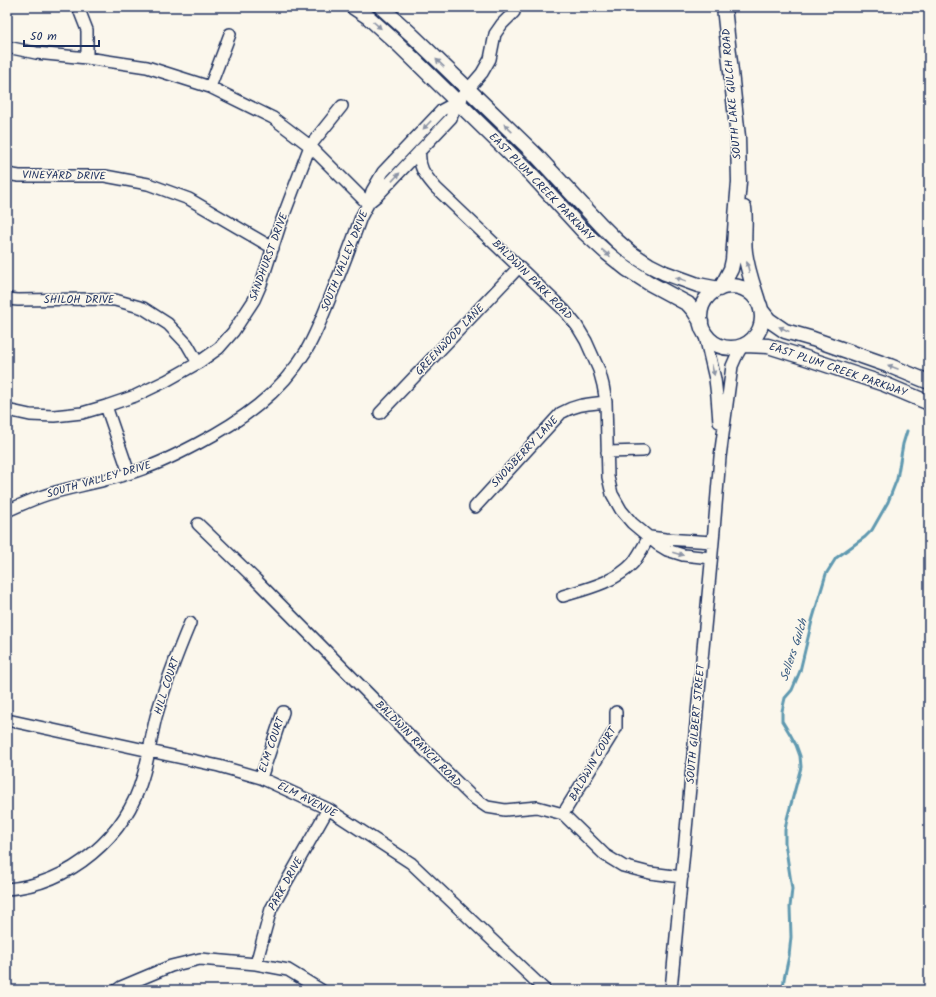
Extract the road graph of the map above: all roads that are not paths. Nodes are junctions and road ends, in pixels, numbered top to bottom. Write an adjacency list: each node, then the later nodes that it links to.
1 (78, 7): 8 (street)
2 (353, 7): 11 (main road, EAST PLUM CREEK PARKWAY, one-way to 11)
3 (381, 7): 10 (main road, EAST PLUM CREEK PARKWAY, one-way to 3)
4 (509, 7): 10 (street, SOUTH VALLEY DRIVE)
5 (724, 7): 17 (main road, SOUTH LAKE GULCH ROAD)
6 (230, 34): 9 (street)
7 (7, 47): 8 (street)
8 (87, 58): 9 (street)
9 (210, 87): 13 (street)
10 (468, 90): 11 (street, SOUTH VALLEY DRIVE); 19 (main road, EAST PLUM CREEK PARKWAY, one-way to 10)
11 (457, 102): 14 (street, SOUTH VALLEY DRIVE); 16 (main road, EAST PLUM CREEK PARKWAY); 18 (street, SOUTH VALLEY DRIVE, one-way to 18)
12 (342, 106): 13 (street, SANDHURST DRIVE)
13 (310, 146): 18 (street); 20 (street, SANDHURST DRIVE)
14 (420, 150): 18 (street, SOUTH VALLEY DRIVE, one-way to 14); 21 (street, BALDWIN PARK ROAD)
15 (7, 174): 20 (street, VINEYARD DRIVE)
16 (531, 174): 19 (main road); 25 (main road, EAST PLUM CREEK PARKWAY, one-way to 25)
17 (739, 182): 22 (main road, SOUTH LAKE GULCH ROAD); 24 (main road, SOUTH LAKE GULCH ROAD, one-way to 17)
18 (368, 204): 37 (street, SOUTH VALLEY DRIVE)
19 (601, 225): 22 (main road, EAST PLUM CREEK PARKWAY, one-way to 19)
20 (273, 248): 27 (street, SANDHURST DRIVE)
21 (519, 267): 29 (street, BALDWIN PARK ROAD); 33 (street, GREENWOOD LANE)
22 (720, 289): 24 (main road); 25 (main road)
23 (7, 299): 27 (street, SHILOH DRIVE)
24 (760, 307): 26 (main road); 28 (main road, EAST PLUM CREEK PARKWAY, one-way to 24)
25 (703, 327): 26 (main road); 36 (street, SOUTH GILBERT STREET, one-way to 36)
26 (744, 345): 30 (main road, EAST PLUM CREEK PARKWAY); 36 (street, SOUTH GILBERT STREET)
27 (198, 363): 31 (street, SANDHURST DRIVE)
28 (929, 382)
29 (606, 402): 35 (street, BALDWIN PARK ROAD); 38 (street, SNOWBERRY LANE)
30 (929, 403)
31 (106, 406): 32 (street, SANDHURST DRIVE); 37 (street)
32 (7, 410)
33 (380, 413)
34 (643, 451): 35 (street)
35 (607, 452): 41 (street, BALDWIN PARK ROAD)
36 (720, 457): 42 (street, SOUTH GILBERT STREET)
37 (129, 473): 39 (street, SOUTH VALLEY DRIVE)
38 (474, 507)
39 (7, 511)
40 (198, 524): 52 (street, BALDWIN RANCH ROAD)
41 (649, 537): 42 (street); 43 (street, BALDWIN PARK ROAD, one-way to 43); 44 (street)
42 (713, 542): 43 (street, SOUTH GILBERT STREET)
43 (711, 558): 53 (street, SOUTH GILBERT STREET)
44 (563, 596)
45 (190, 623): 49 (street, HILL COURT)
46 (283, 712): 50 (street, ELM COURT)
47 (616, 712): 52 (street, BALDWIN COURT)
48 (12, 721): 49 (street, ELM AVENUE)
49 (149, 751): 50 (street, ELM AVENUE); 54 (street, HILL COURT)
50 (261, 778): 51 (street, ELM AVENUE)
51 (328, 809): 55 (street, PARK DRIVE); 58 (street, ELM AVENUE)
52 (563, 814): 53 (street, BALDWIN RANCH ROAD)
53 (682, 877): 59 (street, SOUTH GILBERT STREET)
54 (7, 889)
55 (256, 964): 56 (street); 57 (street)
56 (117, 990)
57 (321, 990)
58 (545, 990)
59 (672, 990)

